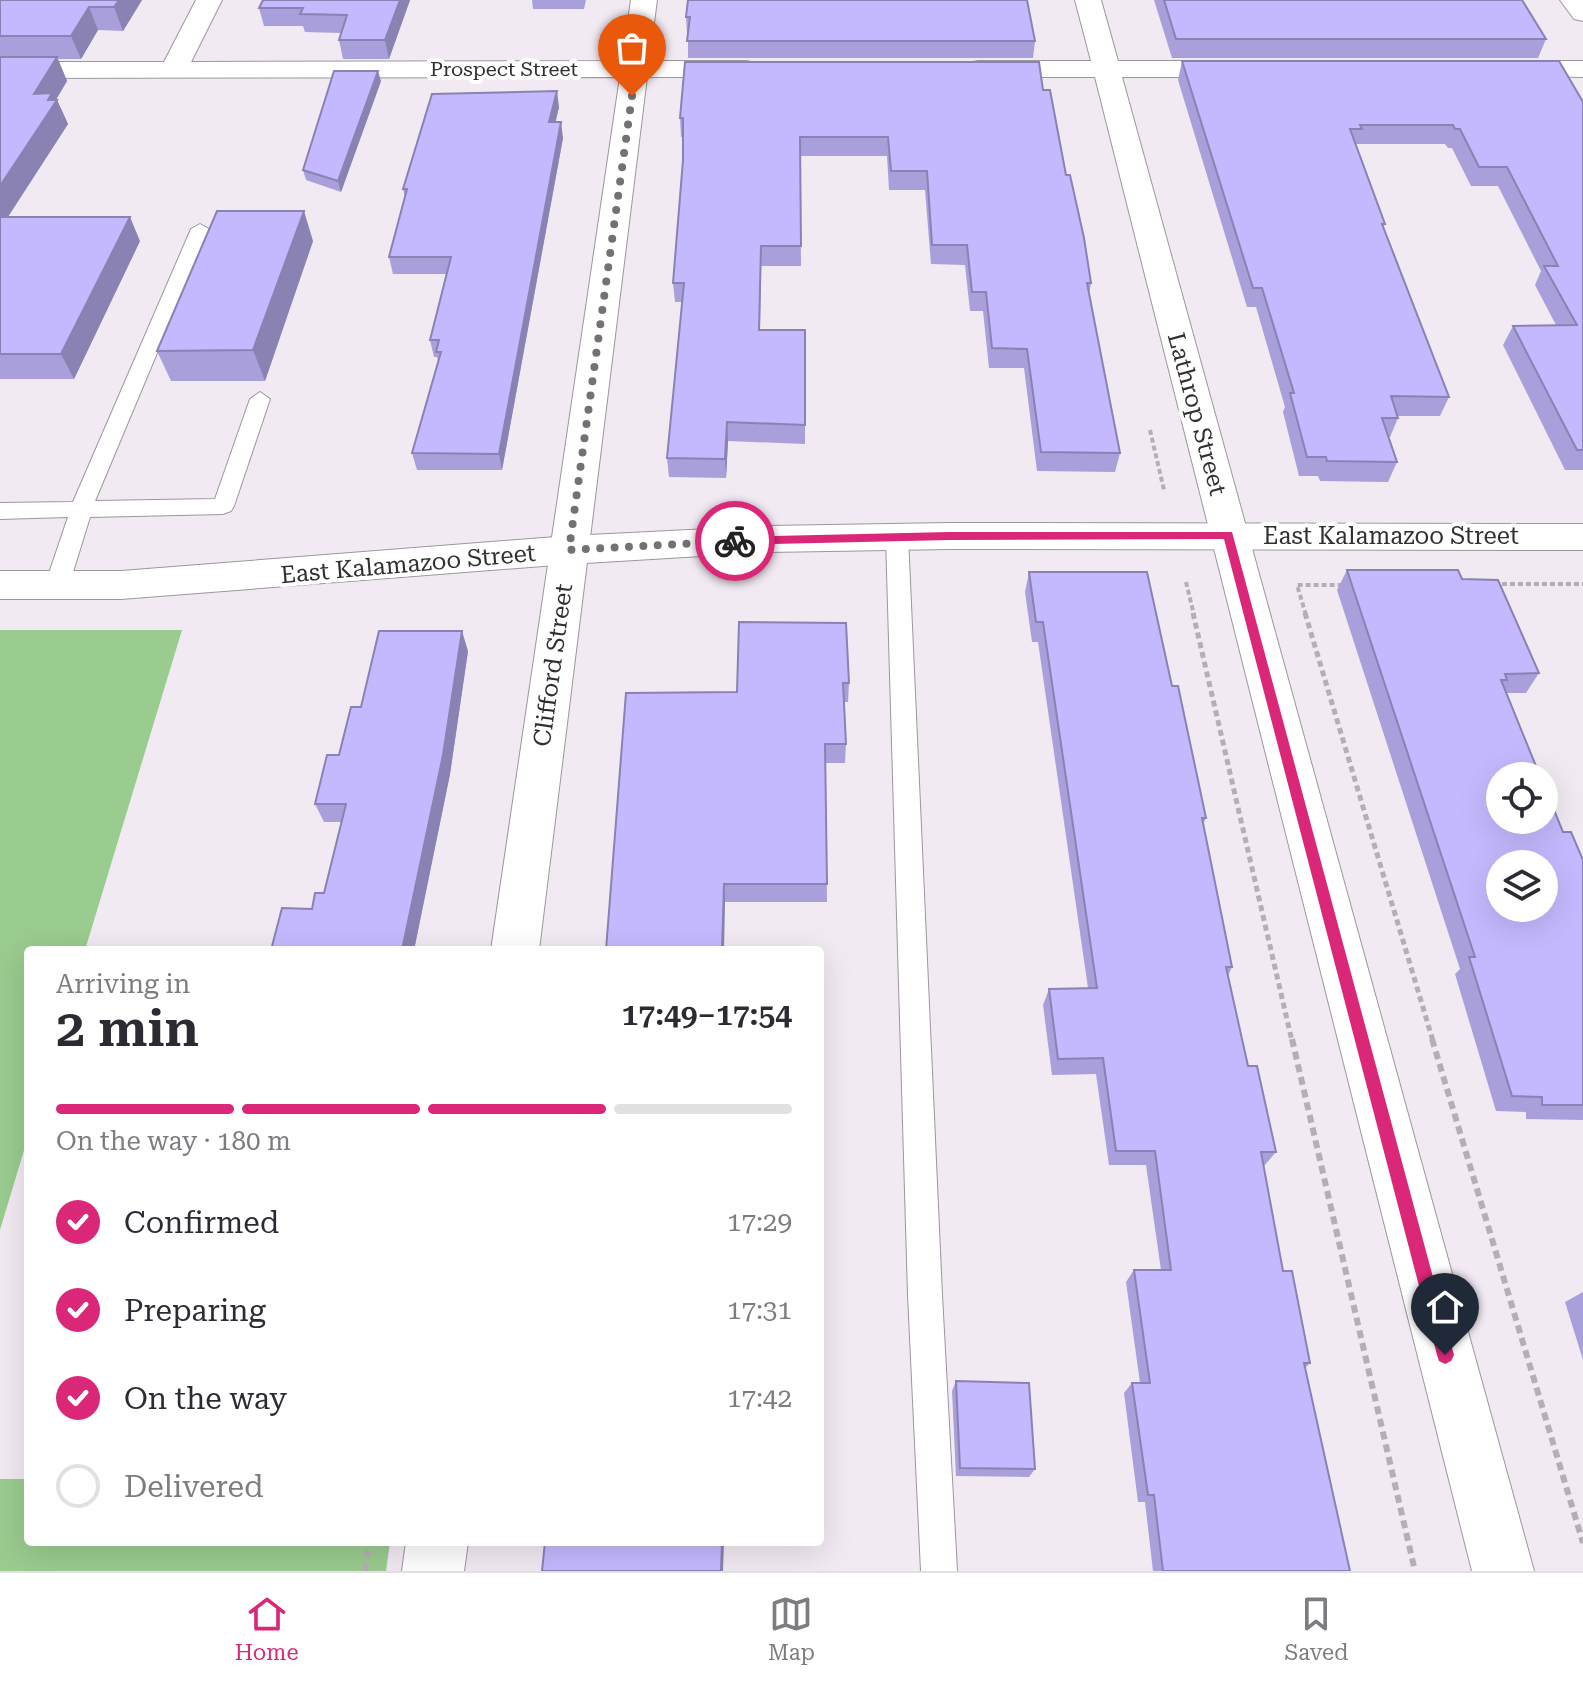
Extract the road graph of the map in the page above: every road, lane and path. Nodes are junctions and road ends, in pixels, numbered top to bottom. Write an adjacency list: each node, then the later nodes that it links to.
1 (209, 0): 14 (street)
2 (644, 0): 6 (street, Clifford Street)
3 (1088, 0): 9 (street, Lathrop Street)
4 (1573, 0): 5 (street)
5 (1583, 13)
6 (635, 69): 7 (street, Prospect Street); 14 (street, Prospect Street); 22 (street, Clifford Street)
7 (772, 69)
8 (958, 69): 9 (street)
9 (1107, 69): 10 (street); 19 (street, Lathrop Street)
10 (1267, 69)
11 (1470, 69): 12 (street)
12 (1583, 69)
13 (0, 70): 14 (street, Prospect Street)
14 (173, 70)
15 (200, 229): 18 (lane)
16 (260, 399): 18 (lane)
17 (0, 511): 18 (lane)
18 (81, 511): 27 (lane)
19 (1228, 535): 20 (street, East Kalamazoo Street); 21 (street, East Kalamazoo Street); 37 (street, Lathrop Street)
20 (897, 537): 22 (street, East Kalamazoo Street); 35 (lane)
21 (1583, 537)
22 (569, 550): 27 (street, East Kalamazoo Street); 29 (street, Clifford Street)
23 (1186, 582): 36 (path)
24 (1488, 584): 25 (path)
25 (1583, 584)
26 (0, 585): 27 (street, East Kalamazoo Street)
27 (57, 585)
28 (1345, 585): 30 (path)
29 (516, 946)
30 (1583, 1543)
31 (368, 1546): 33 (path)
32 (436, 1546): 34 (street)
33 (365, 1571)
34 (433, 1571)
35 (939, 1571)
36 (1415, 1571)
37 (1503, 1571)

